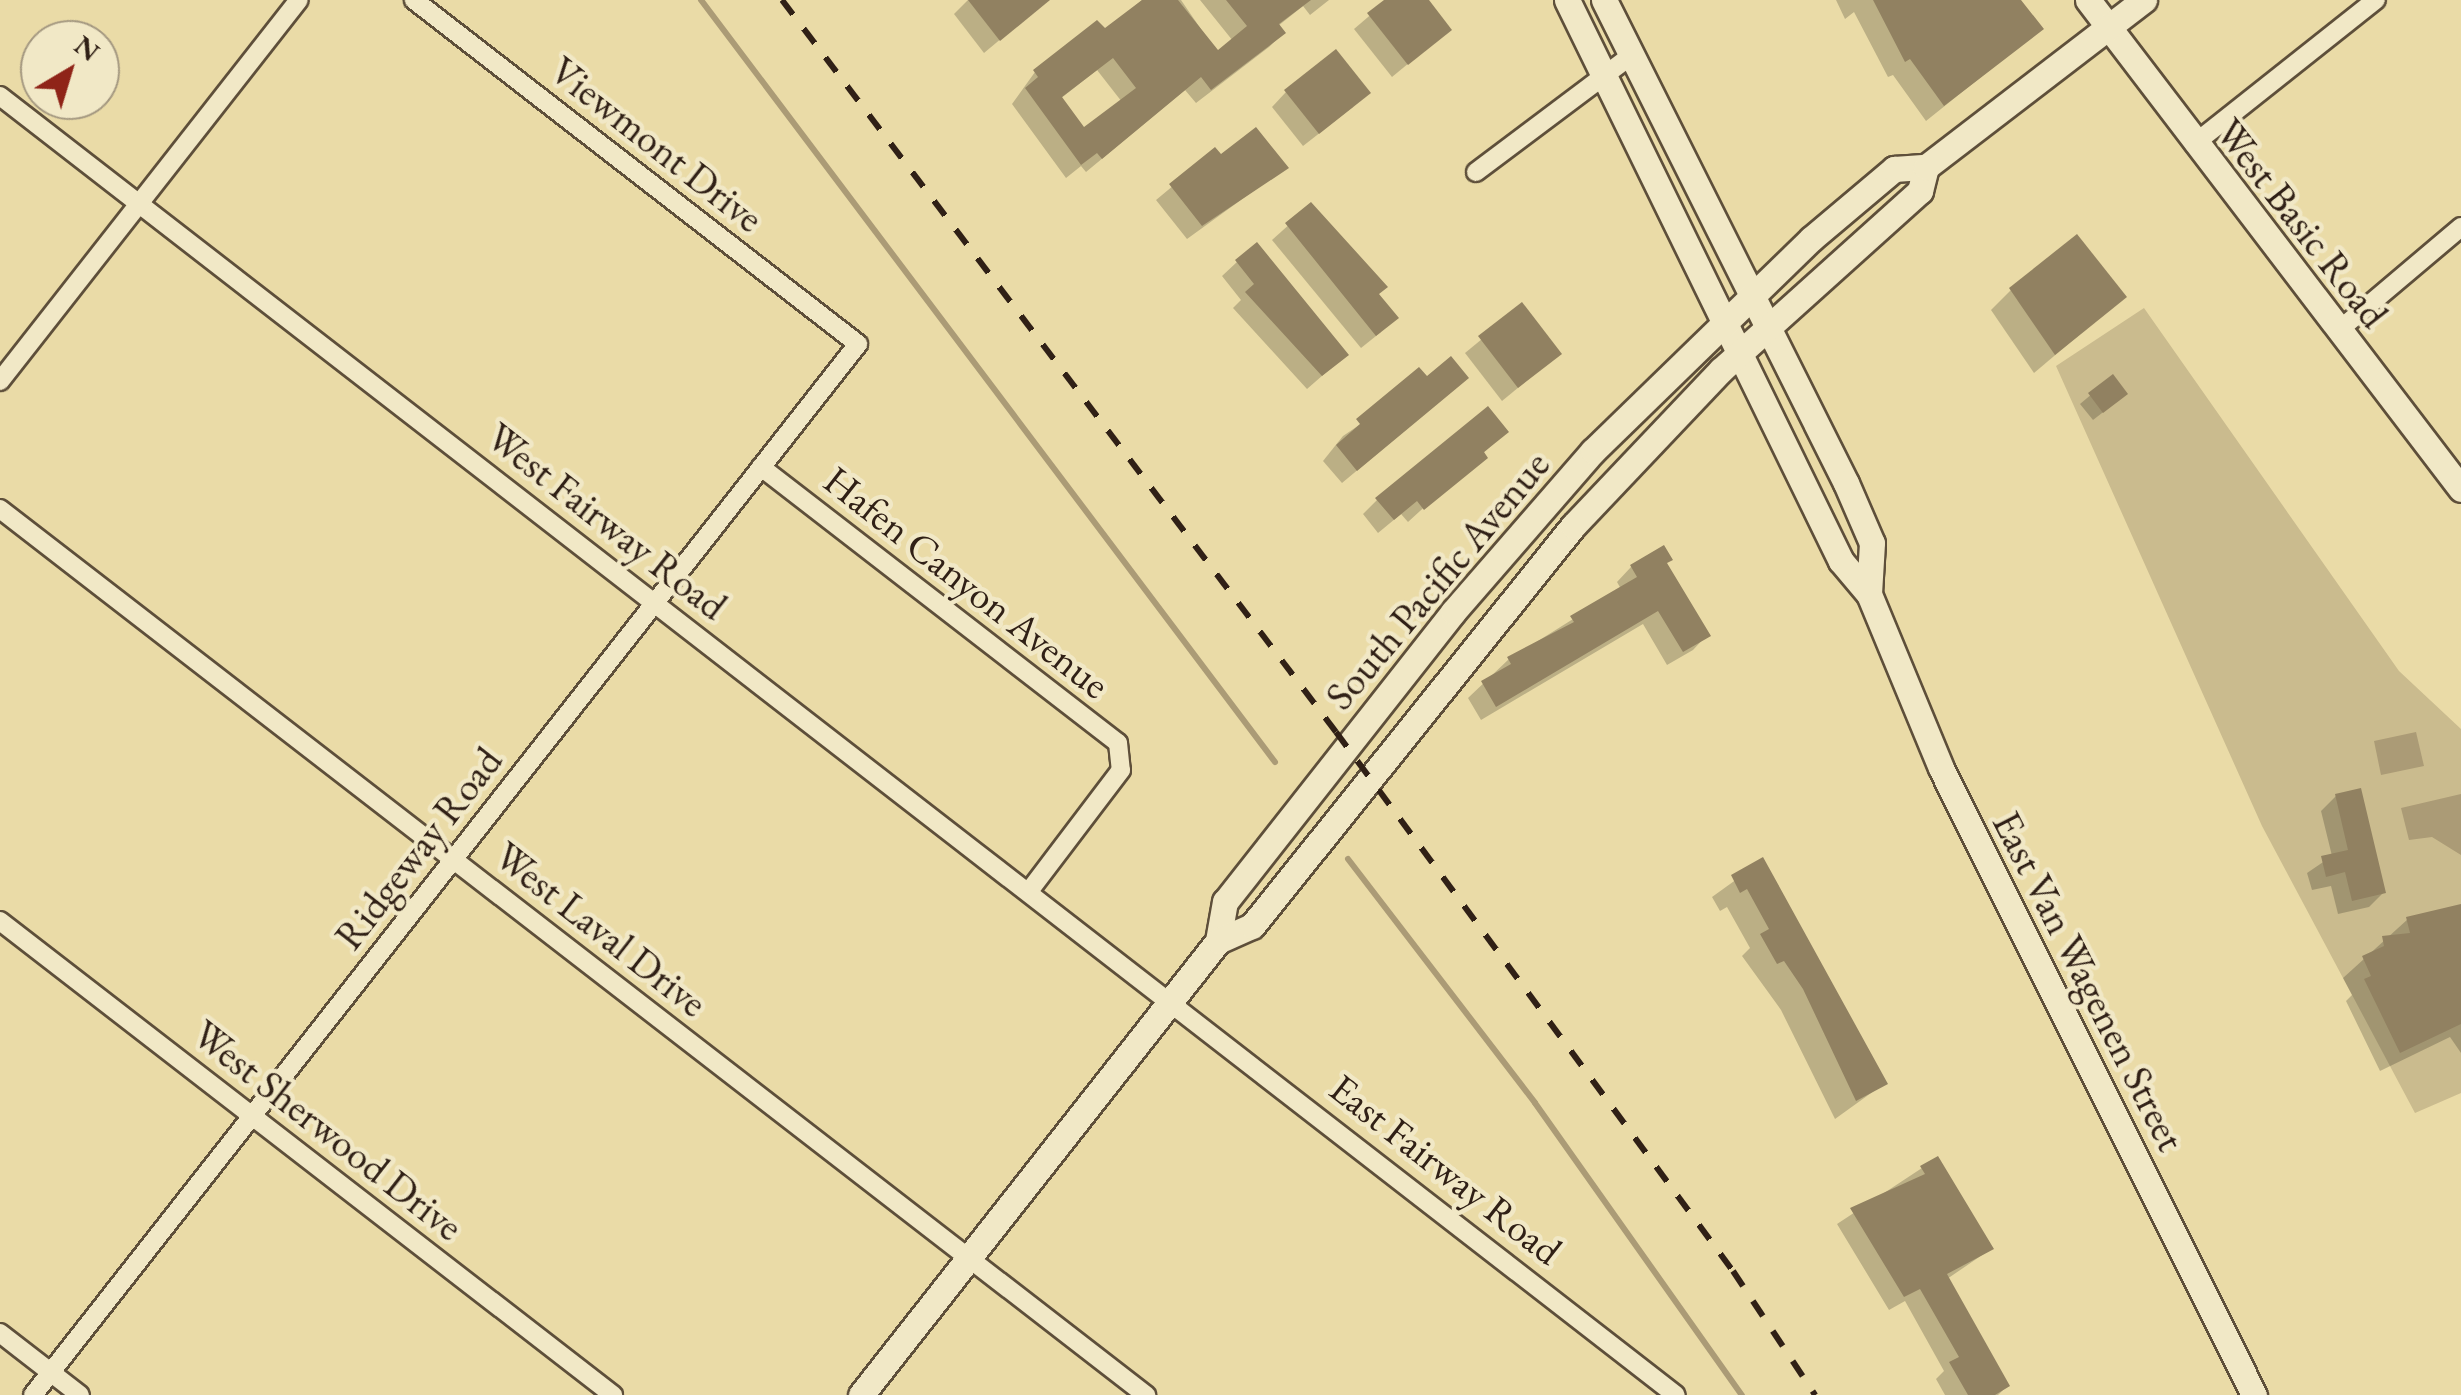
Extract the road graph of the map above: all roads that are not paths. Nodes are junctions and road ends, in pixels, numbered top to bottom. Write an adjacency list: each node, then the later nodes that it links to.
1 (299, 0): 15 (street)
2 (414, 0): 20 (street, Viewmont Drive)
3 (1567, 0): 10 (street, East Van Wagenen Street)
4 (1604, 0): 9 (street, East Van Wagenen Street)
5 (2088, 0): 8 (street, West Basic Road)
6 (2144, 0): 8 (street)
7 (2376, 0): 12 (street)
8 (2108, 28): 12 (street, West Basic Road); 13 (street)
9 (1632, 55): 10 (street); 17 (street, East Van Wagenen Street)
10 (1605, 75): 14 (street); 19 (street, East Van Wagenen Street)
11 (0, 96): 15 (street, West Fairway Road)
12 (2194, 144): 18 (street, West Basic Road)
13 (1926, 168): 17 (street); 17 (street)
14 (1476, 172)
15 (139, 203): 21 (street); 26 (street, West Fairway Road)
16 (2461, 227): 18 (street)
17 (1759, 309): 19 (street, South Pacific Avenue); 19 (street, South Pacific Avenue); 25 (street, East Van Wagenen Street)
18 (2338, 331): 23 (street, West Basic Road)
19 (1734, 333): 25 (street, East Van Wagenen Street); 30 (street, South Pacific Avenue); 30 (street, South Pacific Avenue)
20 (858, 344): 22 (street, Ridgeway Road)
21 (0, 380)
22 (761, 467): 26 (street, Ridgeway Road); 28 (street, Hafen Canyon Avenue)
23 (2461, 489)
24 (0, 509): 27 (street, West Laval Drive)
25 (1869, 594): 42 (street, East Van Wagenen Street)
26 (654, 603): 27 (street, Ridgeway Road); 28 (street, West Fairway Road)
27 (454, 859): 32 (street, Ridgeway Road); 33 (street, West Laval Drive)
28 (1028, 891): 31 (street, West Fairway Road)
29 (0, 921): 32 (street, West Sherwood Drive)
30 (1218, 941): 31 (street, South Pacific Avenue)
31 (1171, 1001): 33 (street, South Pacific Avenue); 41 (street, East Fairway Road)
32 (252, 1116): 35 (street, Ridgeway Road); 38 (street, West Sherwood Drive)
33 (969, 1258): 39 (street, South Pacific Avenue); 40 (street, West Laval Drive)
34 (0, 1333): 35 (street)
35 (50, 1372): 36 (street, Ridgeway Road); 37 (street)
36 (32, 1395)
37 (80, 1395)
38 (613, 1395)
39 (861, 1395)
40 (1146, 1395)
41 (1676, 1395)
42 (2254, 1395)

